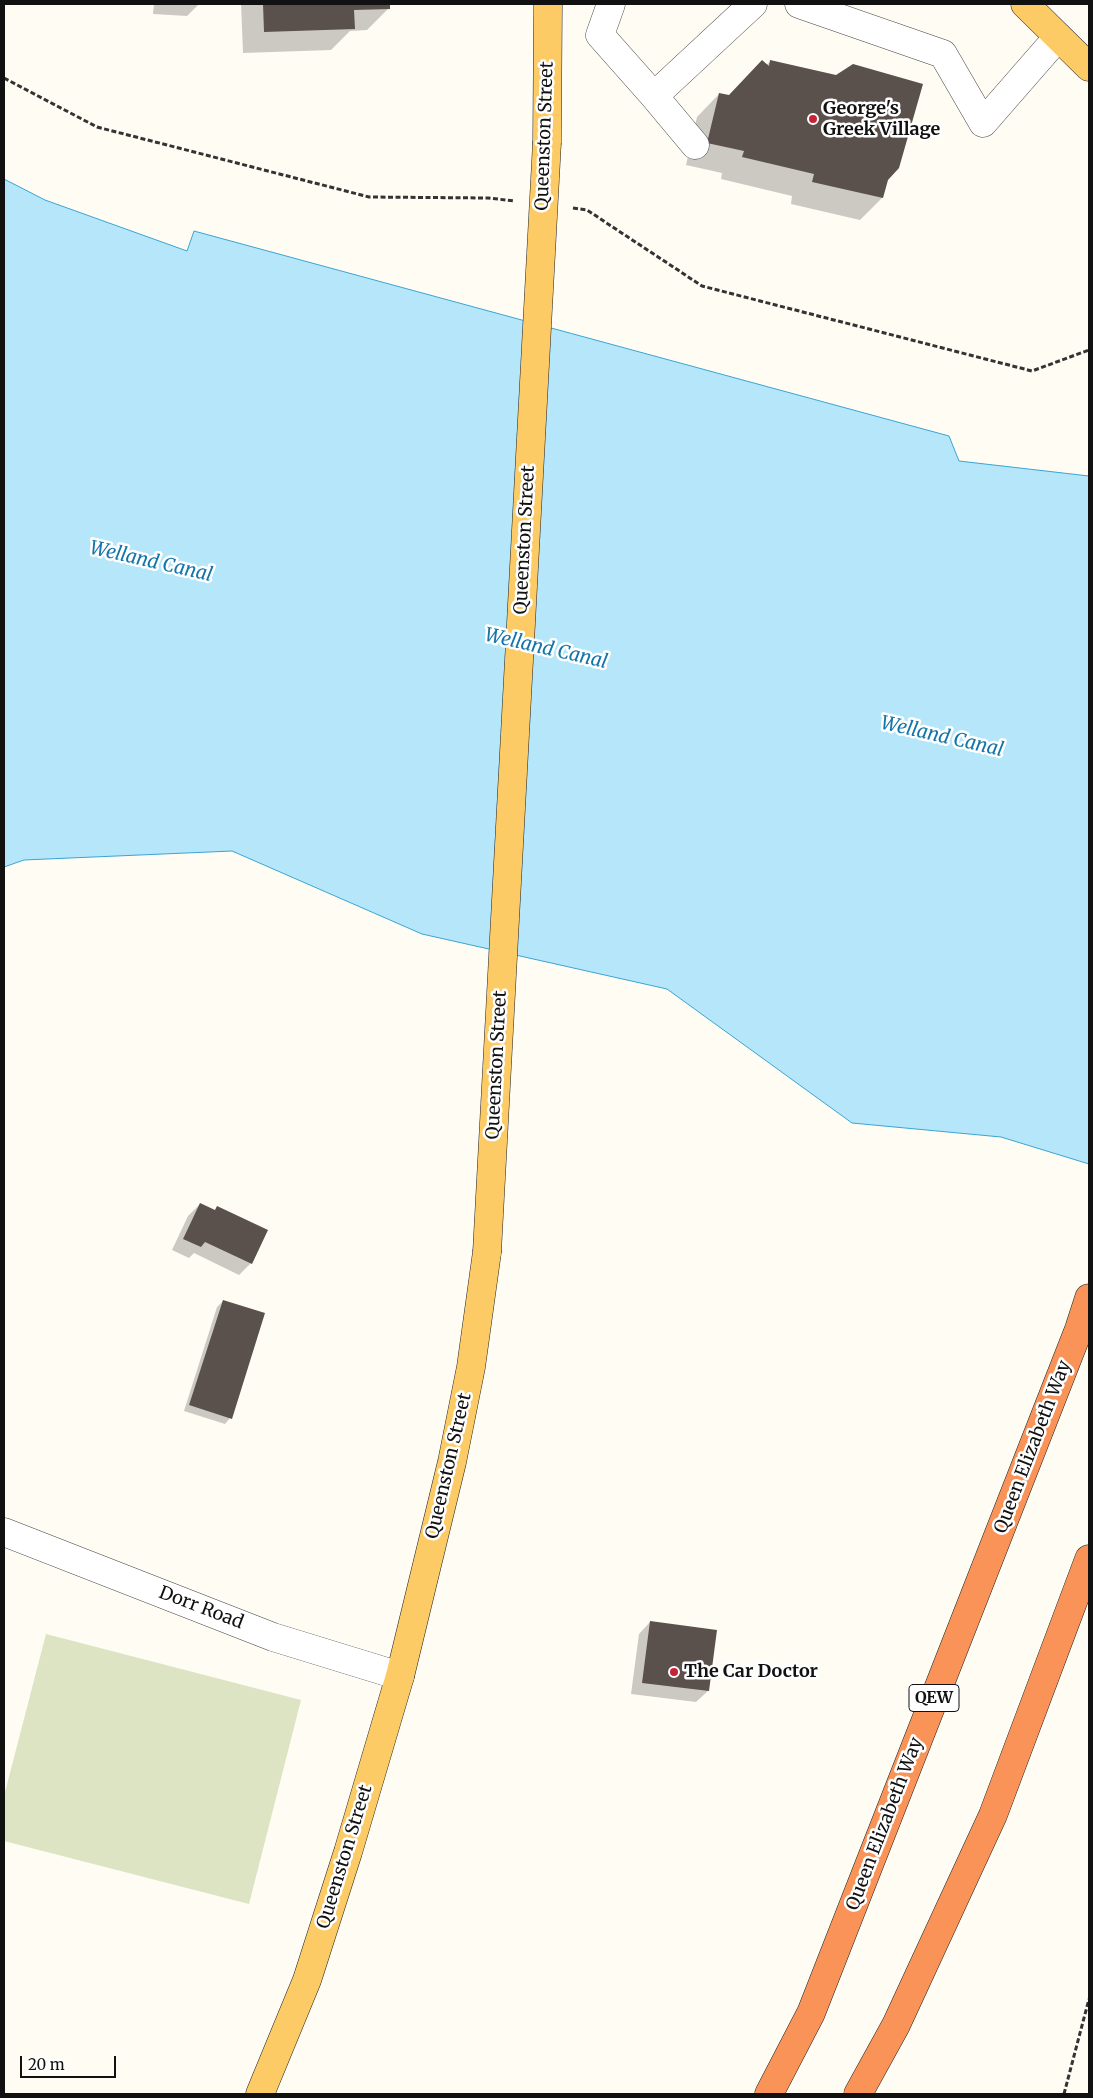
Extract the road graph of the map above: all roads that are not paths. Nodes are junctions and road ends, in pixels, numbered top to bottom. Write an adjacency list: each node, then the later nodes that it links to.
1 (548, 4): 13 (main road, Queenston Street, bridge)
2 (611, 4): 8 (lane)
3 (753, 4): 8 (lane)
4 (799, 4): 6 (lane)
5 (1025, 4): 6 (main road)
6 (1058, 37): 7 (main road)
7 (1089, 67)
8 (654, 96): 9 (lane)
9 (695, 145)
10 (1089, 1298): 15 (highway, Queen Elizabeth Way / QEW)
11 (4, 1532): 13 (lane, Dorr Road)
12 (1089, 1559): 16 (highway)
13 (400, 1676): 14 (main road, Queenston Street)
14 (260, 2094)
15 (769, 2094)
16 (858, 2094)

